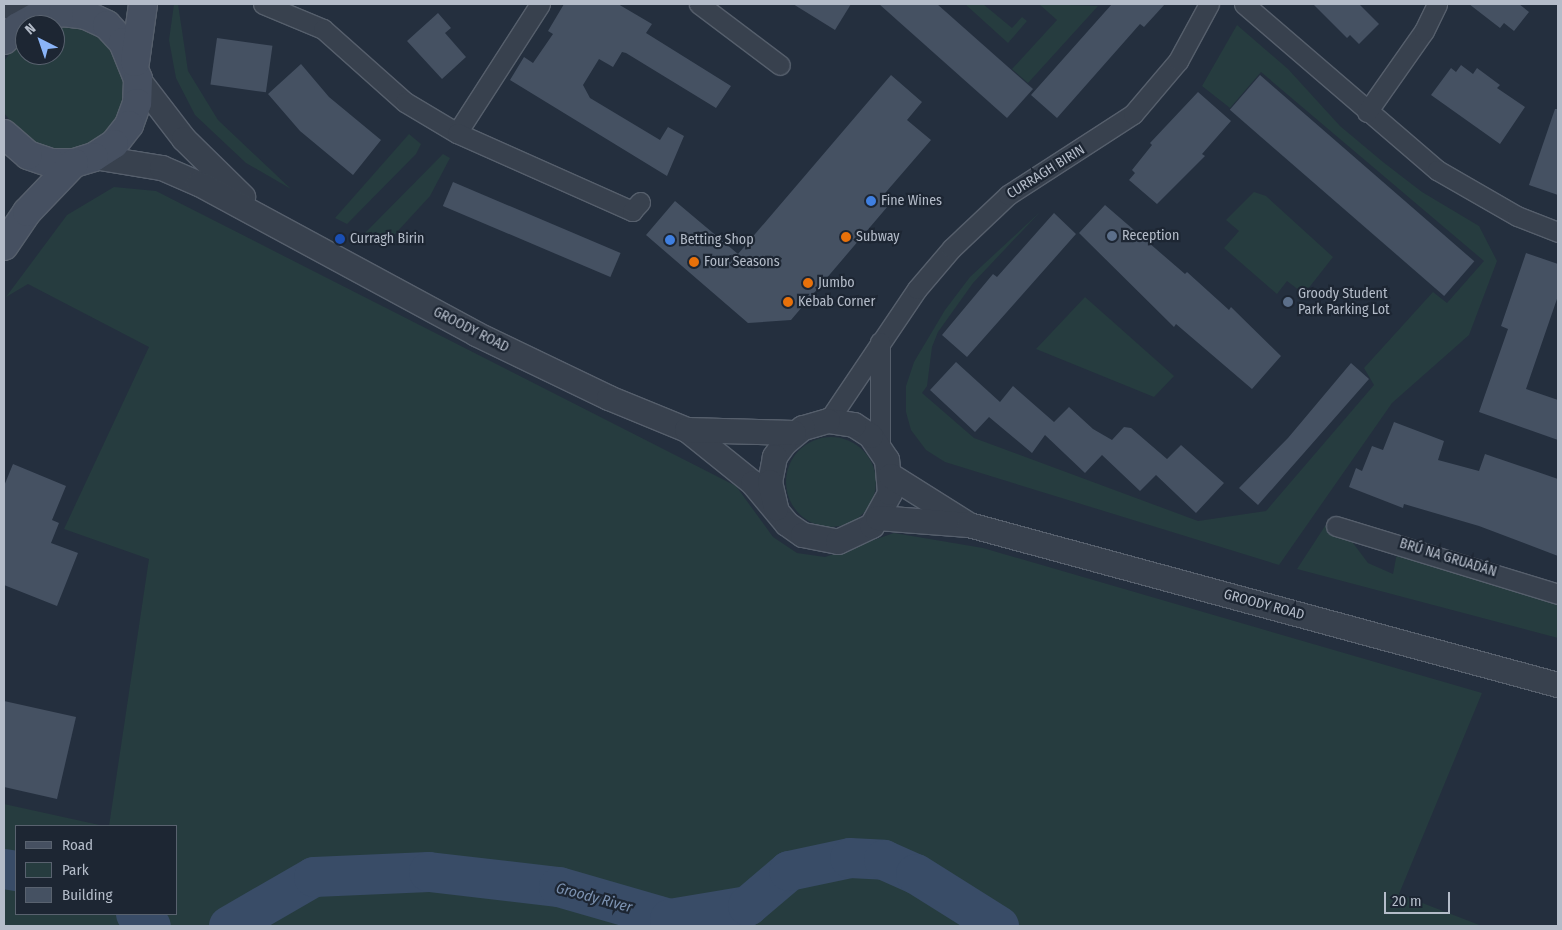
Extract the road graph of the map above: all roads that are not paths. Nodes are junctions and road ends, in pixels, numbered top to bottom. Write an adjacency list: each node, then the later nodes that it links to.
1 (143, 4): 12 (main road)
2 (263, 4): 14 (street)
3 (540, 4): 14 (street)
4 (699, 4): 11 (street)
5 (1209, 4): 21 (street, CURRAGH BIRIN)
6 (1244, 4): 13 (street)
7 (1437, 4): 13 (street)
8 (4, 5): 9 (street)
9 (57, 11): 10 (main road); 12 (main road)
10 (4, 40)
11 (780, 65)
12 (136, 71): 16 (main road); 18 (street)
13 (1367, 112): 19 (street)
14 (457, 133): 17 (street)
15 (4, 134): 16 (main road)
16 (84, 160): 18 (street); 20 (main road)
17 (640, 202)
18 (263, 216): 23 (street, GROODY ROAD)
19 (1558, 232)
20 (4, 246)
21 (880, 342): 22 (street, CURRAGH BIRIN); 25 (street)
22 (828, 421): 24 (street); 25 (street)
23 (687, 430): 24 (street); 27 (street)
24 (794, 433): 27 (street)
25 (880, 446): 26 (street)
26 (891, 476): 28 (street); 29 (street)
27 (776, 508): 28 (street)
28 (878, 518): 29 (street)
29 (970, 525): 32 (street, GROODY ROAD)
30 (1336, 526): 31 (street, BRÚ NA GRUADÁN)
31 (1558, 594)
32 (1558, 686)

